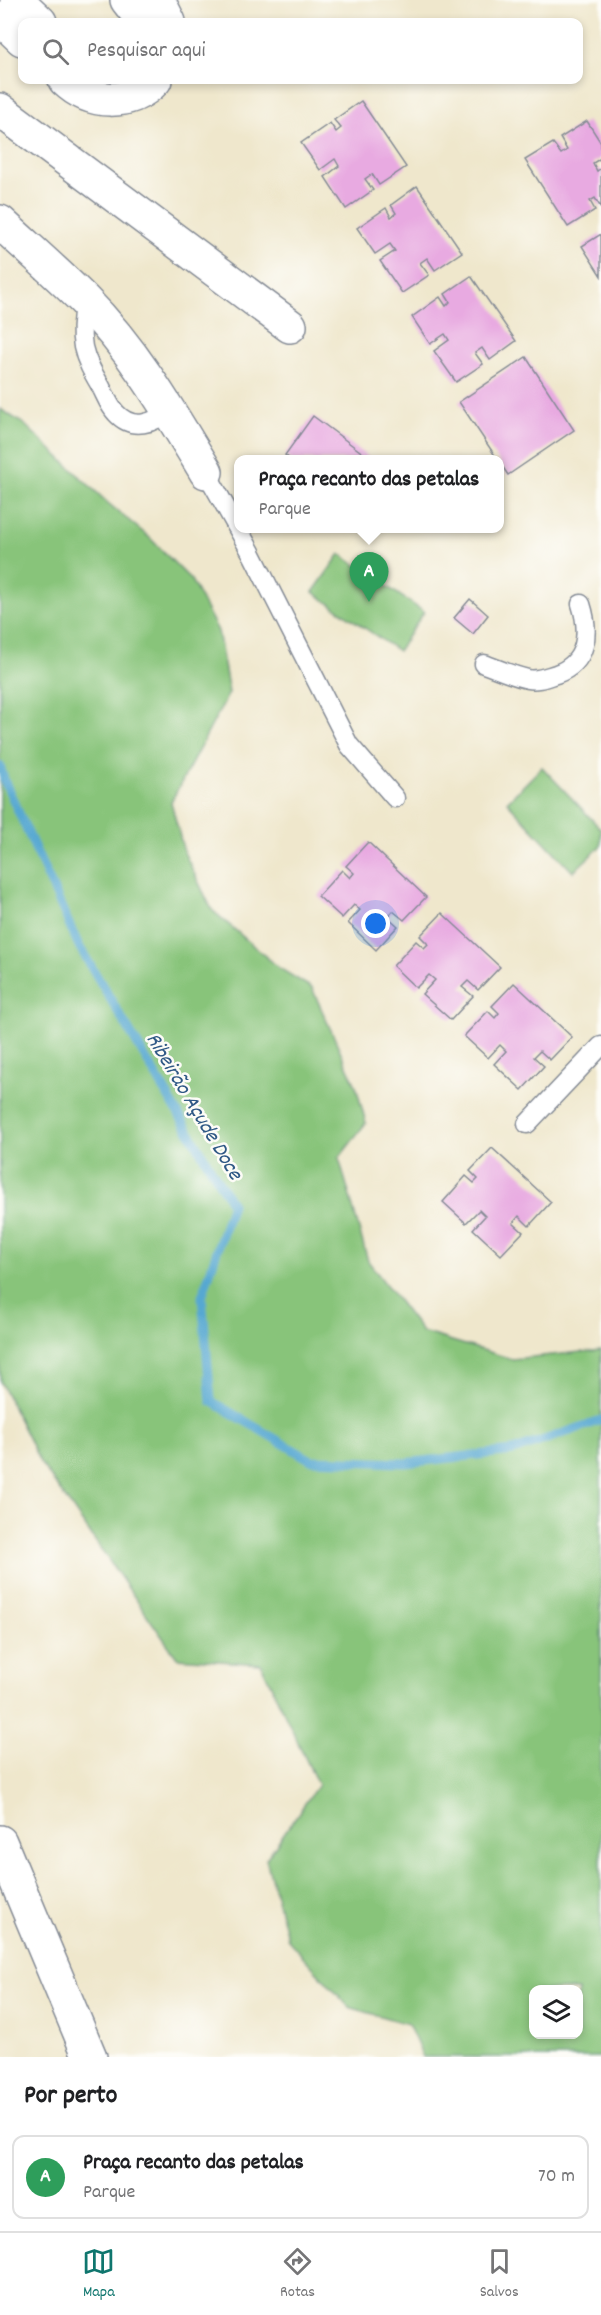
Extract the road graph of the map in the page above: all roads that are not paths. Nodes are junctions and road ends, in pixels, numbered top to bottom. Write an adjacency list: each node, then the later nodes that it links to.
1 (17, 0): 5 (street)
2 (127, 0): 6 (street)
3 (158, 0): 7 (street)
4 (0, 18): 8 (street)
5 (36, 18)
6 (141, 18)
7 (167, 18)
8 (18, 35)
9 (71, 84): 10 (street)
10 (150, 84)
11 (0, 110): 14 (street)
12 (0, 222): 13 (street)
13 (85, 301): 15 (street); 15 (lane)
14 (290, 326)
15 (169, 409): 16 (street)
16 (206, 472): 17 (lane)
17 (234, 522)
18 (240, 533): 21 (lane)
19 (581, 604): 20 (lane)
20 (484, 664)
21 (395, 798)
22 (601, 1046): 23 (lane)
23 (527, 1124)
24 (0, 1842): 25 (street)
25 (8, 1887): 26 (street)
26 (90, 2057)

